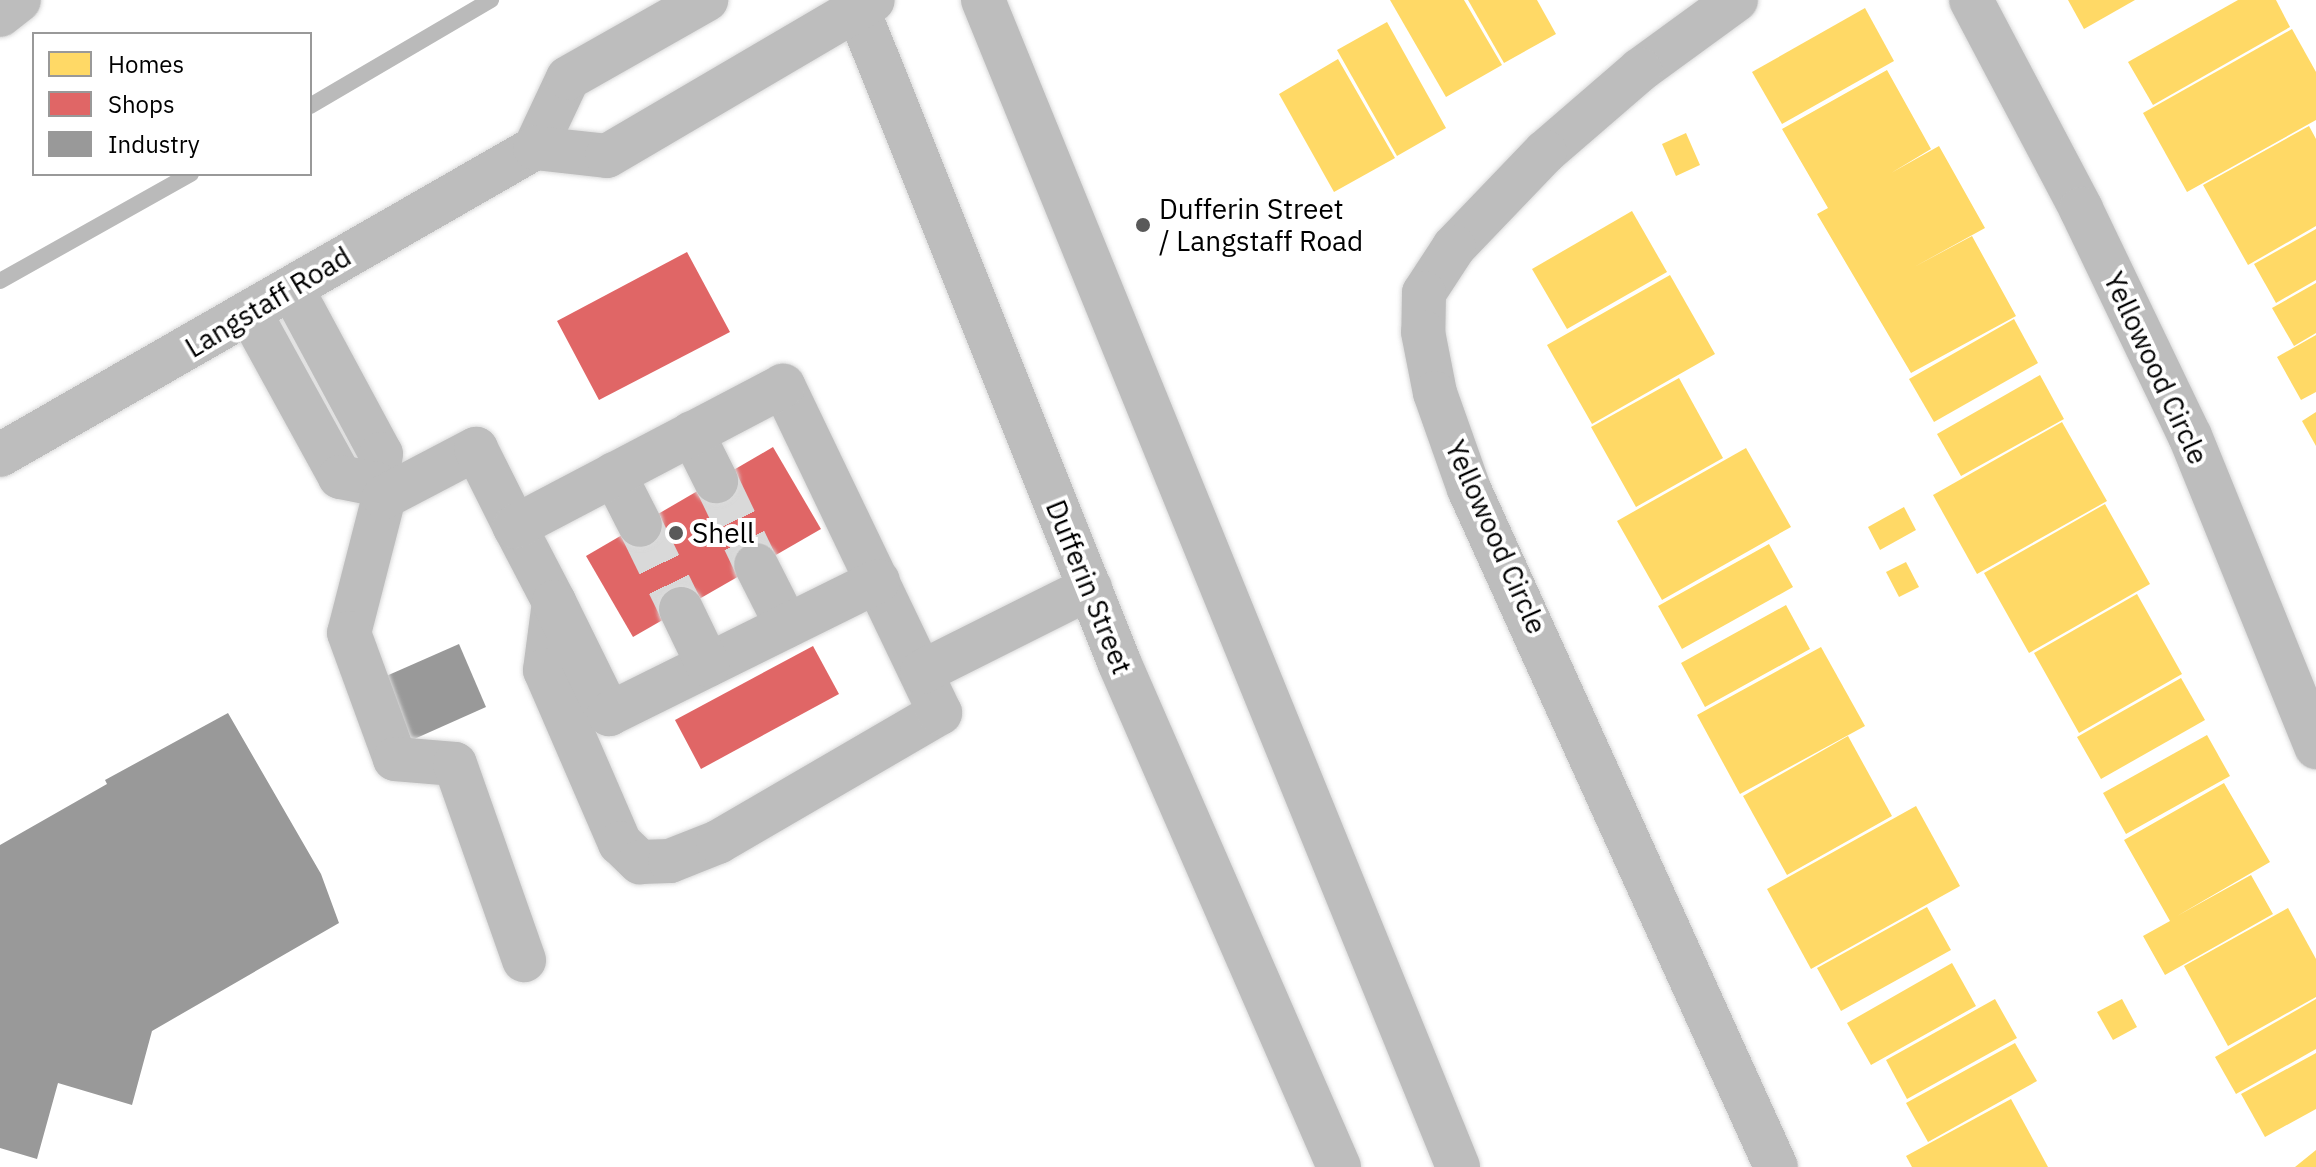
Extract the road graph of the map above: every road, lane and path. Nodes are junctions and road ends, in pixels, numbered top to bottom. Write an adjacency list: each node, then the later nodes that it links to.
1 (19, 0): 7 (main road)
2 (706, 0): 8 (main road)
3 (983, 0): 29 (main road)
4 (1736, 0): 30 (main road, Yellowood Circle)
5 (1971, 0): 26 (main road, Yellowood Circle)
6 (862, 3): 8 (main road); 20 (main road, Dufferin Street)
7 (0, 15)
8 (535, 148): 9 (main road, Langstaff Road)
9 (292, 289): 10 (main road, Langstaff Road); 15 (main road)
10 (250, 313): 12 (main road, Langstaff Road); 15 (main road)
11 (692, 433): 13 (main road); 14 (main road); 19 (main road)
12 (0, 455)
13 (614, 474): 16 (main road); 17 (main road)
14 (716, 481)
15 (380, 491): 17 (main road); 27 (main road)
16 (640, 525)
17 (515, 527): 21 (main road)
18 (756, 565): 23 (main road)
19 (878, 581): 23 (main road); 25 (main road)
20 (1090, 588): 25 (main road); 28 (main road, Dufferin Street)
21 (554, 602): 24 (main road); 25 (main road)
22 (681, 609): 24 (main road)
23 (787, 626): 24 (main road)
24 (708, 665)
25 (922, 672)
26 (2316, 747)
27 (524, 960)
28 (1339, 1167)
29 (1458, 1167)
30 (1776, 1167)

